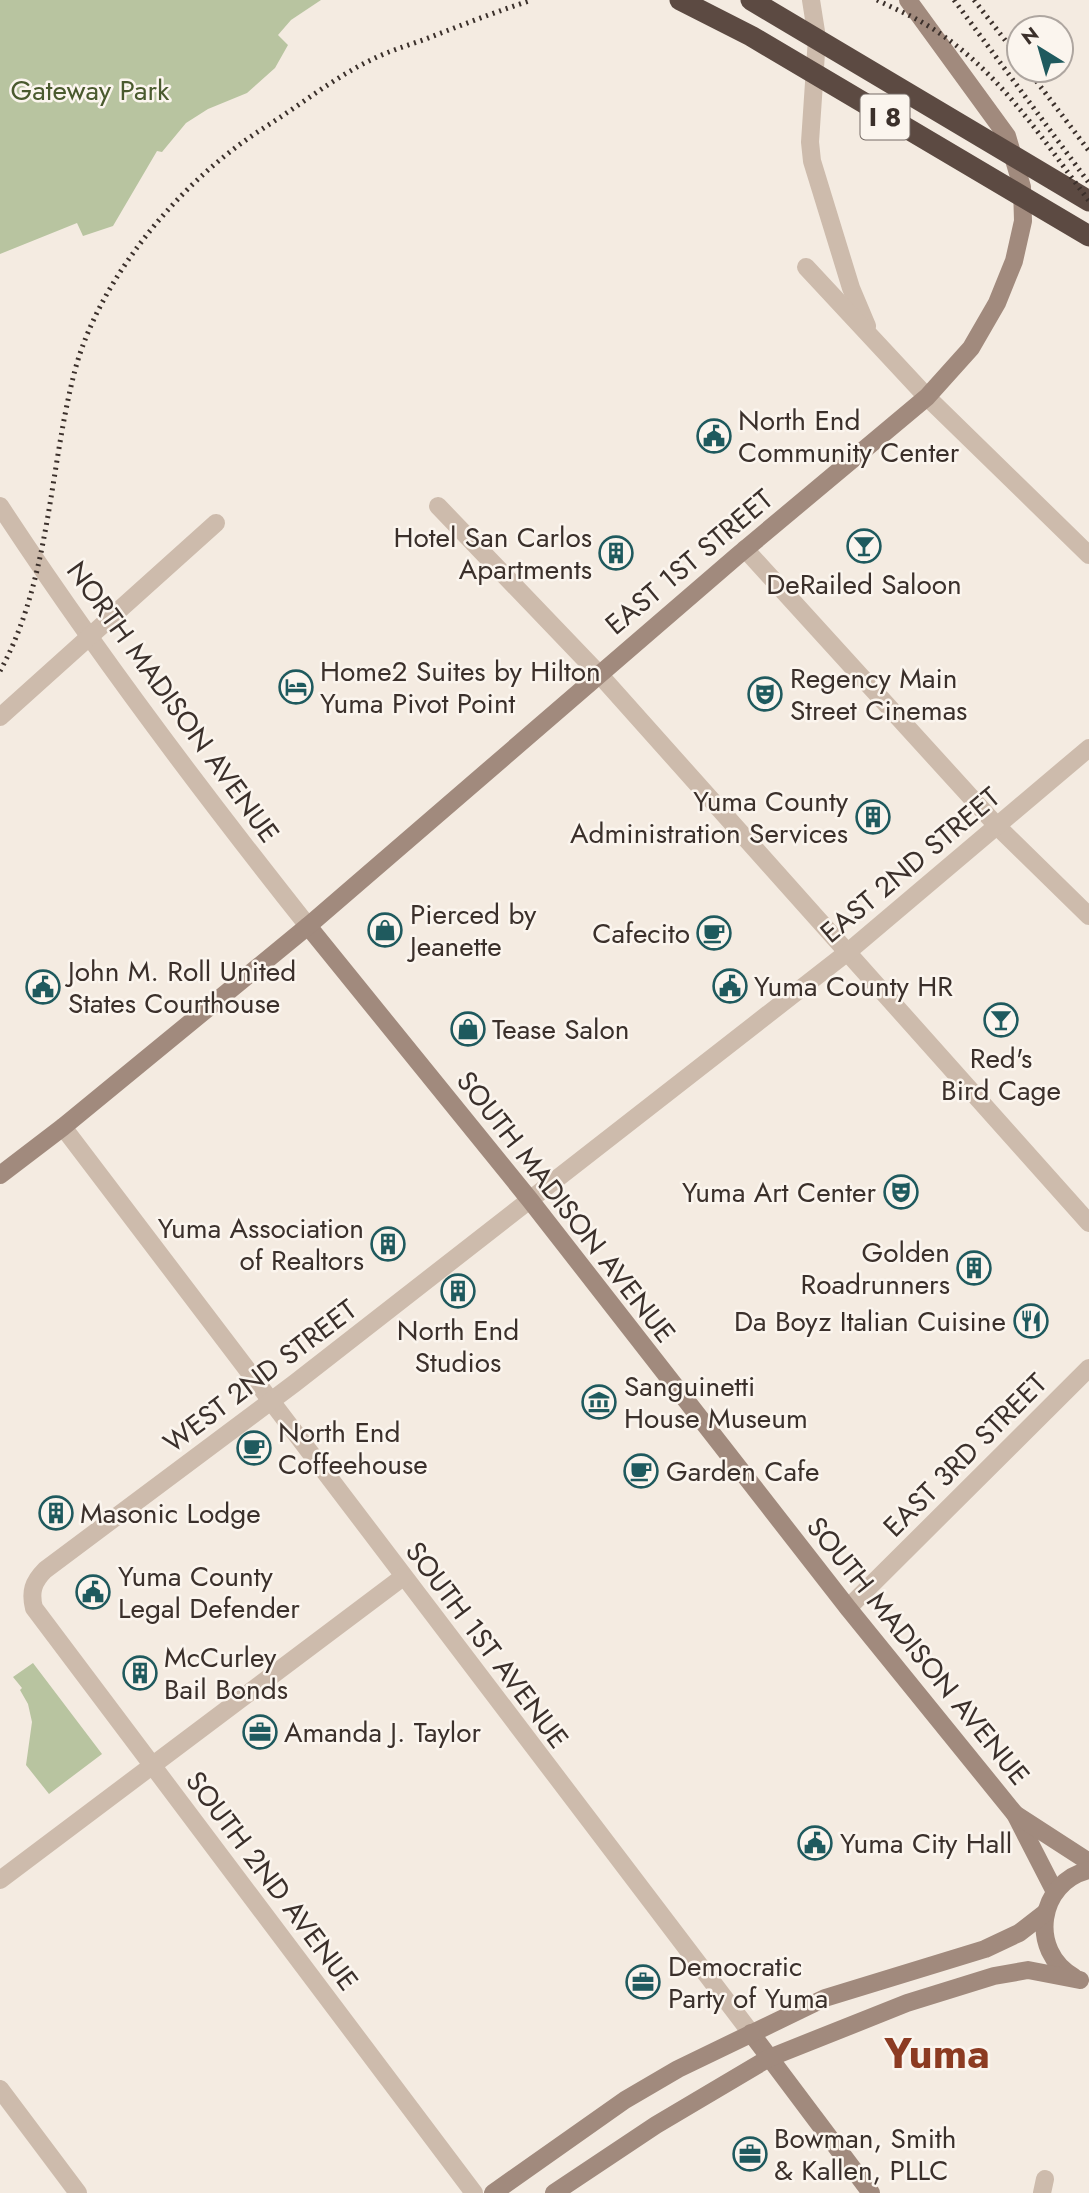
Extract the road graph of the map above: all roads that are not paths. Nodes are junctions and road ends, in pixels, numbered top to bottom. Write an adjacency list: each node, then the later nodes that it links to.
1 (680, 0): 6 (highway, I 8)
2 (751, 0): 5 (highway, I 8)
3 (811, 0): 8 (street)
4 (908, 0): 9 (street, EAST 1ST STREET)
5 (1089, 201)
6 (1089, 236)
7 (806, 267): 8 (street)
8 (872, 337): 9 (street)
9 (927, 397): 13 (street, EAST 1ST STREET); 14 (street)
10 (0, 506): 15 (street, NORTH MADISON AVENUE)
11 (439, 506): 16 (street)
12 (216, 523): 15 (street)
13 (745, 549): 16 (street, EAST 1ST STREET); 19 (street)
14 (1089, 555)
15 (89, 636): 17 (street); 21 (street, NORTH MADISON AVENUE)
16 (599, 674): 21 (street, EAST 1ST STREET); 22 (street)
17 (0, 717)
18 (1089, 748): 19 (street, EAST 2ND STREET)
19 (998, 827): 20 (street); 22 (street, EAST 2ND STREET)
20 (1089, 916)
21 (308, 926): 23 (street, EAST 1ST STREET); 25 (street, SOUTH MADISON AVENUE)
22 (849, 951): 25 (street, EAST 2ND STREET); 26 (street)
23 (63, 1127): 24 (street, EAST 1ST STREET); 28 (street, SOUTH 1ST AVENUE)
24 (0, 1175)
25 (530, 1200): 28 (street, WEST 2ND STREET); 31 (street, SOUTH MADISON AVENUE)
26 (1089, 1223)
27 (1089, 1368): 31 (street, EAST 3RD STREET)
28 (270, 1402): 29 (street, SOUTH 1ST AVENUE); 30 (street, WEST 2ND STREET)
29 (403, 1577): 32 (street); 40 (street, SOUTH 1ST AVENUE)
30 (32, 1598): 32 (street, SOUTH 2ND AVENUE)
31 (848, 1608): 33 (street, SOUTH MADISON AVENUE)
32 (152, 1765): 36 (street); 44 (street, SOUTH 2ND AVENUE)
33 (1015, 1815): 34 (street); 37 (street, SOUTH MADISON AVENUE)
34 (1089, 1863)
35 (1089, 1870): 37 (street)
36 (0, 1880)
37 (1055, 1892): 38 (street)
38 (1045, 1913): 39 (street); 40 (street)
39 (1085, 1982): 41 (street)
40 (751, 2034): 41 (street, SOUTH 1ST AVENUE); 45 (street)
41 (769, 2058): 46 (street); 47 (street, SOUTH 1ST AVENUE)
42 (0, 2089): 43 (street)
43 (78, 2193)
44 (474, 2193)
45 (493, 2193)
46 (554, 2193)
47 (871, 2193)

